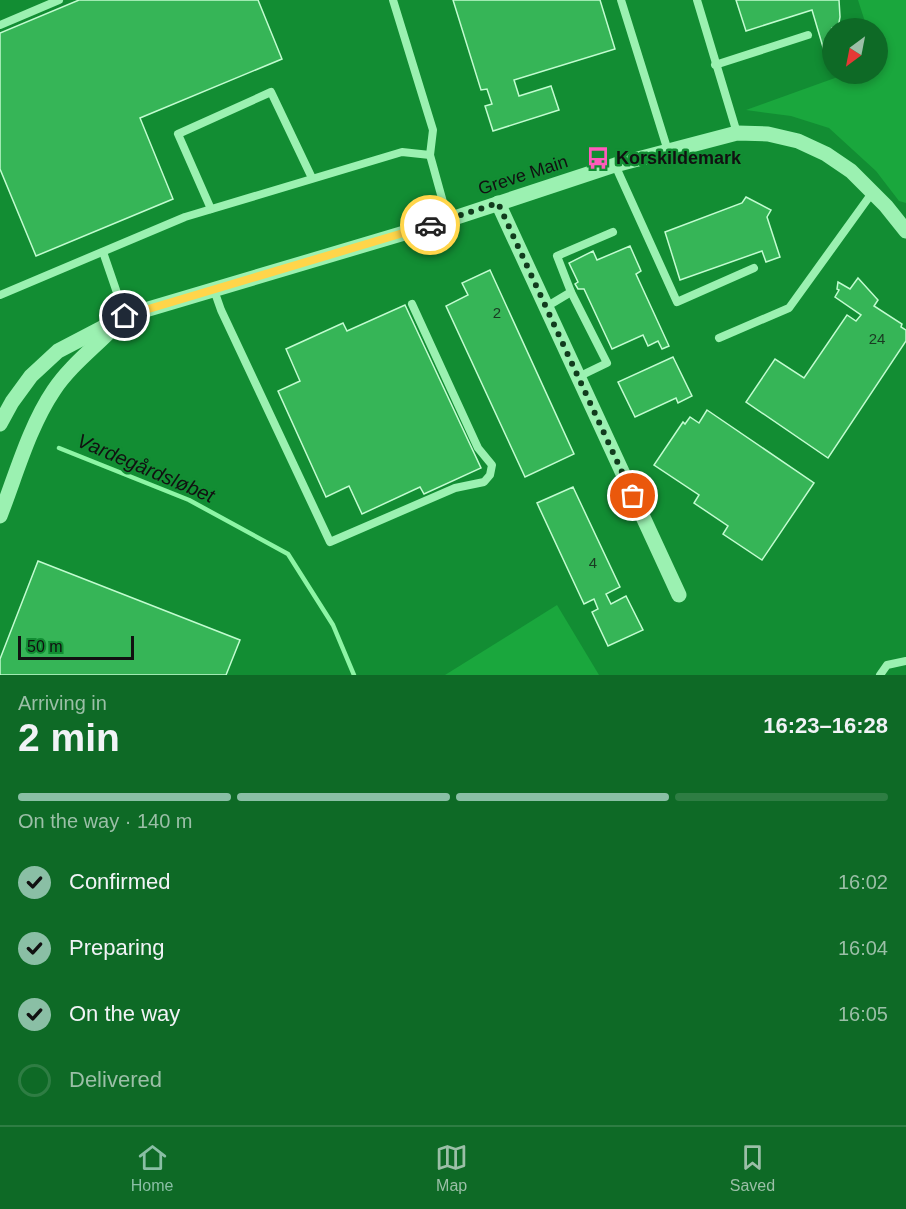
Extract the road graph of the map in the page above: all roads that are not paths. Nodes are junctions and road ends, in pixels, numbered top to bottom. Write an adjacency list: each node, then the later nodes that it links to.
1 (59, 0): 5 (lane)
2 (393, 0): 10 (lane)
3 (621, 0): 9 (lane)
4 (697, 0): 7 (lane)
5 (0, 25)
6 (808, 35): 7 (lane)
7 (715, 65): 8 (lane)
8 (737, 133): 9 (street, Greve Main); 13 (street, Greve Main)
9 (668, 151): 11 (street, Greve Main)
10 (430, 155): 12 (lane); 16 (lane)
11 (615, 165): 14 (street, Greve Main); 20 (lane)
12 (312, 178): 15 (lane); 15 (lane)
13 (872, 194): 17 (street, Greve Main); 27 (lane)
14 (498, 203): 16 (street, Greve Main); 25 (street)
15 (211, 209): 19 (lane)
16 (447, 219): 21 (street, Greve Main)
17 (906, 231)
18 (613, 232): 22 (lane)
19 (103, 252): 23 (lane); 26 (lane)
20 (754, 268)
21 (214, 290): 24 (lane); 26 (street, Greve Main)
22 (571, 292): 25 (lane); 28 (lane)
23 (0, 295)
24 (412, 304)
25 (546, 307): 28 (street)
26 (125, 316): 29 (street, Greve Main); 30 (street, Greve Main)
27 (719, 338)
28 (578, 377): 31 (street)
29 (0, 424)
30 (0, 516)
31 (679, 595)
32 (906, 661): 33 (lane)
33 (880, 675)

